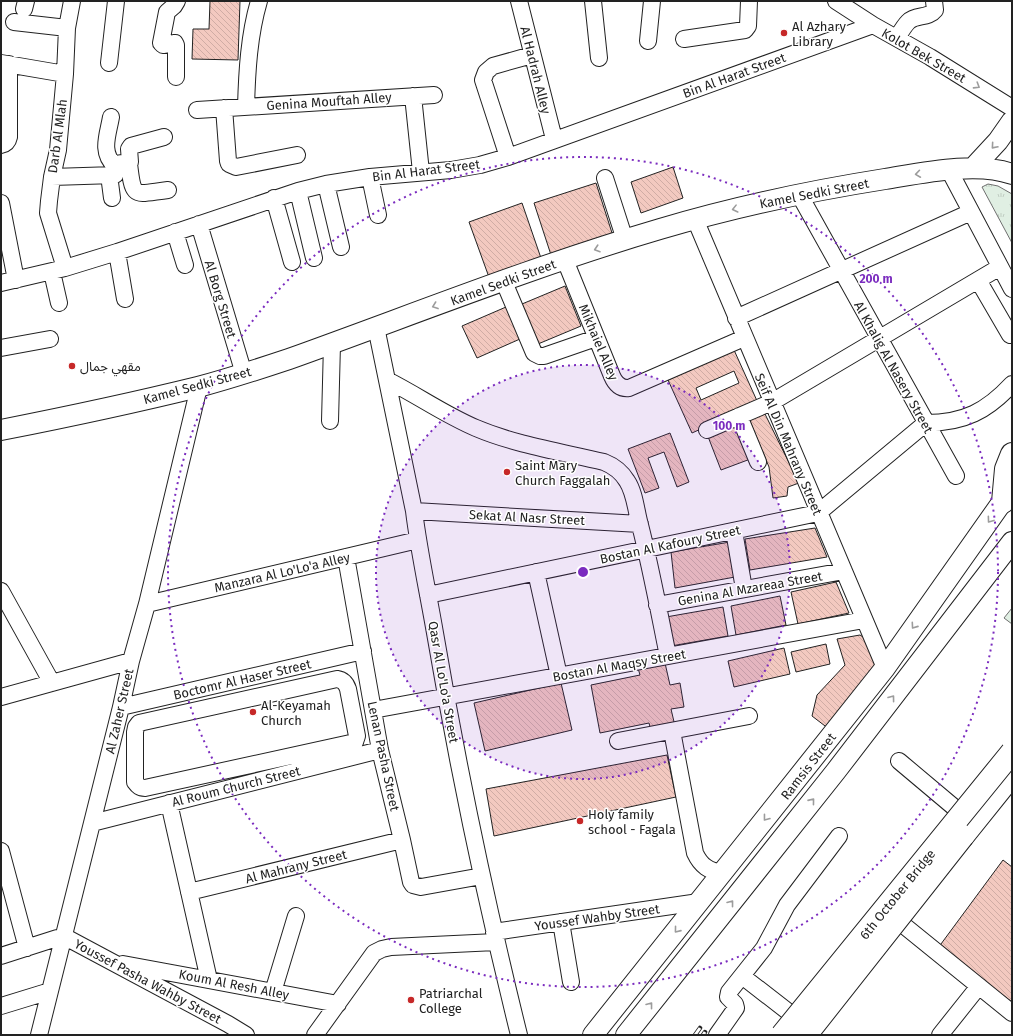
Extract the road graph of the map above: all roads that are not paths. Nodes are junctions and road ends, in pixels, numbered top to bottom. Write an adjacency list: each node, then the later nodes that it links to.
1 (72, 1): 13 (street, Darb Al Mlah)
2 (116, 1): 20 (street)
3 (177, 1): 22 (street)
4 (259, 1): 25 (street)
5 (519, 1): 17 (street, Al Hadrah Alley)
6 (593, 1): 18 (street)
7 (652, 1): 16 (street)
8 (749, 1): 15 (street)
9 (836, 1): 12 (street, Kolot Bek Street)
10 (934, 1): 14 (street)
11 (14, 22): 13 (street)
12 (873, 25): 14 (street, Kolot Bek Street); 32 (street, Bin Al Harat Street)
13 (67, 28): 21 (street, Darb Al Mlah)
14 (897, 38): 27 (street, Kolot Bek Street, one-way to 27)
15 (684, 39)
16 (648, 41)
17 (532, 55): 32 (street, Al Hadrah Alley); 35 (street)
18 (599, 58)
19 (5, 63): 21 (street); 33 (street)
20 (109, 63)
21 (65, 74): 41 (street, Darb Al Mlah)
22 (176, 77)
23 (434, 95): 24 (street, Genina Mouftah Alley)
24 (413, 96): 25 (street, Genina Mouftah Alley); 39 (street)
25 (246, 106): 26 (street, Genina Mouftah Alley)
26 (224, 108): 28 (street, Genina Mouftah Alley); 34 (street)
27 (1012, 108)
28 (197, 110)
29 (111, 117): 36 (street)
30 (1012, 121): 37 (main road, one-way to 37)
31 (164, 138): 36 (street)
32 (554, 139): 35 (street, Bin Al Harat Street)
33 (1, 145)
34 (297, 155)
35 (508, 157): 39 (street, Bin Al Harat Street)
36 (118, 168): 41 (street); 45 (street); 48 (street)
37 (973, 168): 38 (main road, Kamel Sedki Street); 40 (main road, Kamel Sedki Street)
38 (949, 170): 47 (main road, Kamel Sedki Street, one-way to 47); 50 (street)
39 (421, 172): 42 (street, Bin Al Harat Street)
40 (1012, 174)
41 (52, 177): 64 (street, Darb Al Mlah)
42 (370, 177): 44 (street, Bin Al Harat Street); 52 (street)
43 (605, 178): 56 (street)
44 (326, 184): 46 (street, Bin Al Harat Street); 57 (street)
45 (168, 190)
46 (298, 191): 49 (street, Bin Al Harat Street); 59 (street)
47 (799, 194): 53 (main road, Kamel Sedki Street, one-way to 53); 65 (street, Al Khalig Al Nasery Street)
48 (112, 198)
49 (274, 198): 54 (street, Bin Al Harat Street); 61 (street)
50 (971, 212): 63 (street); 65 (street)
51 (2, 213): 67 (street)
52 (378, 215)
53 (695, 219): 56 (main road, Kamel Sedki Street); 72 (street, Seif Al Din Mahrany Street)
54 (199, 224): 55 (street, Bin Al Harat Street); 81 (street, Al Borg Street)
55 (175, 232): 58 (street, Bin Al Harat Street); 62 (street)
56 (625, 240): 60 (main road, Kamel Sedki Street, one-way to 60)
57 (341, 248)
58 (117, 252): 64 (street, Bin Al Harat Street); 70 (street)
59 (314, 258)
60 (565, 260): 68 (main road, Kamel Sedki Street); 75 (street, Mikhaiel Alley)
61 (292, 262)
62 (185, 265)
63 (1000, 267): 66 (street); 69 (street)
64 (59, 270): 67 (street, Bin Al Harat Street); 71 (street, Darb Al Mlah)
65 (841, 271): 72 (street); 78 (street, Al Khalig Al Nasery Street)
66 (978, 280): 74 (street); 78 (street)
67 (8, 282)
68 (504, 282): 73 (main road, Kamel Sedki Street, one-way to 73); 75 (street)
69 (1012, 289)
70 (125, 299)
71 (59, 302)
72 (736, 318): 76 (street, Seif Al Din Mahrany Street)
73 (376, 327): 79 (main road, Kamel Sedki Street); 82 (street, Qasr Al Lo'Lo'a Street)
74 (1010, 335)
75 (596, 338): 76 (street, Mikhaiel Alley)
76 (744, 338): 85 (street, Seif Al Din Mahrany Street)
77 (50, 339): 80 (street)
78 (879, 339): 85 (street); 88 (street, Al Khalig Al Nasery Street)
79 (332, 344): 81 (main road, Kamel Sedki Street); 87 (street)
80 (1, 348)
81 (244, 374): 84 (main road, Kamel Sedki Street)
82 (387, 380): 95 (street, Qasr Al Lo'Lo'a Street); 97 (street)
83 (1012, 384): 88 (street)
84 (199, 386): 89 (main road, Kamel Sedki Street); 108 (street, Al Zaher Street)
85 (772, 402): 86 (street); 96 (street, Seif Al Din Mahrany Street)
86 (739, 416): 90 (street); 92 (street)
87 (330, 421)
88 (926, 423): 93 (street, Al Khalig Al Nasery Street); 96 (street)
89 (1, 430)
90 (707, 430)
91 (1011, 455): 94 (highway)
92 (758, 462)
93 (956, 476)
94 (1008, 495): 114 (main road, Ramsis Street, one-way to 114)
95 (414, 511): 97 (street, Sekat Al Nasr Street); 99 (street, Qasr Al Lo'Lo'a Street)
96 (818, 513): 98 (street, Bostan Al Kafoury Street); 103 (street, Seif Al Din Mahrany Street)
97 (640, 524): 101 (street)
98 (734, 531): 101 (street, Bostan Al Kafoury Street); 105 (street)
99 (418, 540): 102 (street, Manzara Al Lo'Lo'a Alley); 107 (street, Qasr Al Lo'Lo'a Street)
100 (1012, 542): 165 (main road, Ramsis Street, one-way to 100)
101 (646, 550): 104 (street, Bostan Al Kafoury Street); 109 (street)
102 (346, 557): 108 (street, Manzara Al Lo'Lo'a Alley); 111 (street, Lenan Pasha Street)
103 (844, 571): 105 (street, Genina Al Mzareaa Street); 110 (street, Seif Al Din Mahrany Street)
104 (536, 572): 107 (street, Bostan Al Kafoury Street); 115 (street)
105 (744, 589): 109 (street, Genina Al Mzareaa Street)
106 (1, 591): 117 (street)
107 (428, 595): 119 (street, Qasr Al Lo'Lo'a Street)
108 (147, 604): 113 (street, Al Zaher Street)
109 (657, 605): 112 (street)
110 (864, 620): 112 (street, Bostan Al Maqsy Street); 114 (street, Seif Al Din Mahrany Street)
111 (363, 651): 116 (street, Boctomr Al Haser Street); 122 (street, Lenan Pasha Street)
112 (668, 656): 115 (street, Bostan Al Maqsy Street)
113 (131, 661): 117 (street); 121 (street, Al Zaher Street)
114 (885, 668): 137 (main road, Ramsis Street, one-way to 137)
115 (559, 676): 119 (street, Bostan Al Maqsy Street)
116 (240, 680): 120 (street); 121 (street, Boctomr Al Haser Street)
117 (52, 683): 118 (street)
118 (1, 697)
119 (446, 697): 122 (street, Bostan Al Maqsy Street); 138 (street, Qasr Al Lo'Lo'a Street)
120 (246, 699): 120 (street)
121 (121, 707): 133 (street, Al Zaher Street)
122 (373, 710): 126 (street, Lenan Pasha Street)
123 (749, 716): 124 (street)
124 (672, 731): 125 (street); 137 (street)
125 (618, 742)
126 (380, 750): 131 (street, Al Roum Church Street); 135 (street, Lenan Pasha Street)
127 (1012, 752): 167 (highway, 6th October Bridge, bridge)
128 (899, 761): 132 (street)
129 (1012, 764): 132 (main road)
130 (1012, 775): 159 (highway, 6th October Bridge, bridge)
131 (169, 803): 133 (street, Al Roum Church Street); 139 (street)
132 (968, 819): 141 (main road)
133 (92, 823): 145 (street, Al Zaher Street)
134 (839, 836): 149 (street)
135 (402, 840): 138 (street, Lenan Pasha Street); 139 (street, Al Mahrany Street)
136 (1, 851): 146 (street)
137 (722, 873): 140 (main road, Ramsis Street)
138 (482, 876): 144 (street, Qasr Al Lo'Lo'a Street)
139 (189, 892): 150 (street)
140 (699, 902): 143 (street, Youssef Wahby Street); 164 (main road, Ramsis Street, one-way to 164)
141 (891, 915): 152 (street); 159 (main road)
142 (296, 916): 154 (street)
143 (561, 922): 144 (street, Youssef Wahby Street); 151 (street)
144 (495, 937): 155 (street, Youssef Wahby Street); 163 (street, Qasr Al Lo'Lo'a Street)
145 (64, 938): 146 (street, Youssef Pasha Wahby Street); 148 (street, Youssef Pasha Wahby Street); 153 (street, Al Zaher Street)
146 (27, 948): 147 (street, Youssef Pasha Wahby Street)
147 (1, 956)
148 (108, 961): 150 (street, Koum Al Resh Alley); 158 (street, Youssef Pasha Wahby Street)
149 (742, 976): 159 (street); 166 (street)
150 (209, 980): 154 (street, Koum Al Resh Alley)
151 (571, 982)
152 (979, 986): 157 (street); 168 (street)
153 (50, 991): 156 (street); 160 (street, Al Zaher Street)
154 (273, 992): 155 (street, Koum Al Resh Alley)
155 (338, 1004): 162 (street, Youssef Wahby Street)
156 (1, 1006)
157 (1012, 1013)
158 (225, 1030): 161 (street, Youssef Pasha Wahby Street)
159 (802, 1031)
160 (39, 1035)
161 (246, 1035)
162 (315, 1035)
163 (520, 1035)
164 (593, 1035)
165 (626, 1035)
166 (717, 1035)
167 (782, 1035)
168 (940, 1035)

